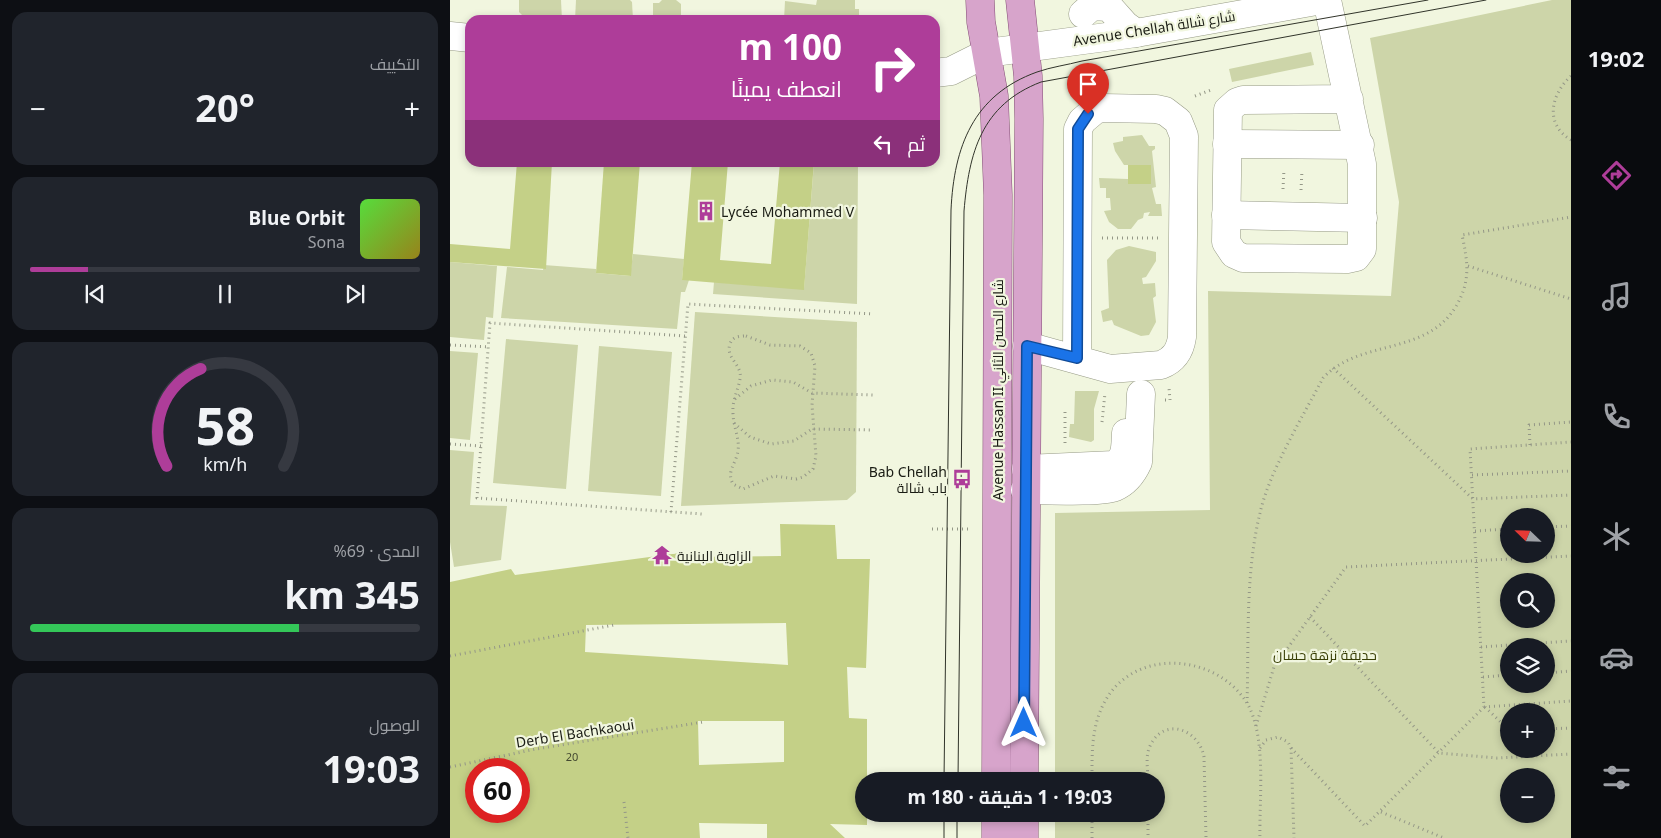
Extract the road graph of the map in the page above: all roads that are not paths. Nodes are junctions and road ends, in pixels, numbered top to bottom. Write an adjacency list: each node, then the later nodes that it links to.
1 (980, 0): 11 (main road, Avenue Hassan II شارع الحسن الثاني)
2 (1020, 0): 10 (main road, Avenue Hassan II شارع الحسن الثاني)
3 (1322, 0): 6 (street, Avenue Chellah شارع شالة)
4 (1327, 0): 13 (street)
5 (1083, 7): 6 (street); 9 (street)
6 (1136, 33): 9 (street, Avenue Chellah شارع شالة)
7 (450, 36): 8 (street)
8 (465, 38)
9 (1066, 42): 10 (street, Avenue Chellah شارع شالة)
10 (1024, 48): 11 (street, Avenue Chellah شارع شالة); 18 (main road, Avenue Hassan II شارع الحسن الثاني)
11 (986, 52): 12 (street); 22 (main road, Avenue Hassan II شارع الحسن الثاني)
12 (940, 73)
13 (1349, 99): 14 (street); 15 (street)
14 (1226, 144): 15 (street); 16 (street)
15 (1360, 145): 17 (street)
16 (1226, 216): 17 (street); 17 (street)
17 (1363, 218)
18 (1027, 346): 19 (street); 21 (main road, Avenue Hassan II شارع الحسن الثاني)
19 (1077, 358): 19 (street)
20 (1124, 392): 21 (street)
21 (1026, 480): 23 (main road, Avenue Hassan II شارع الحسن الثاني)
22 (996, 772)
23 (1024, 772)
24 (996, 822): 26 (main road)
25 (1024, 822): 27 (main road)
26 (996, 838)
27 (1024, 838)

